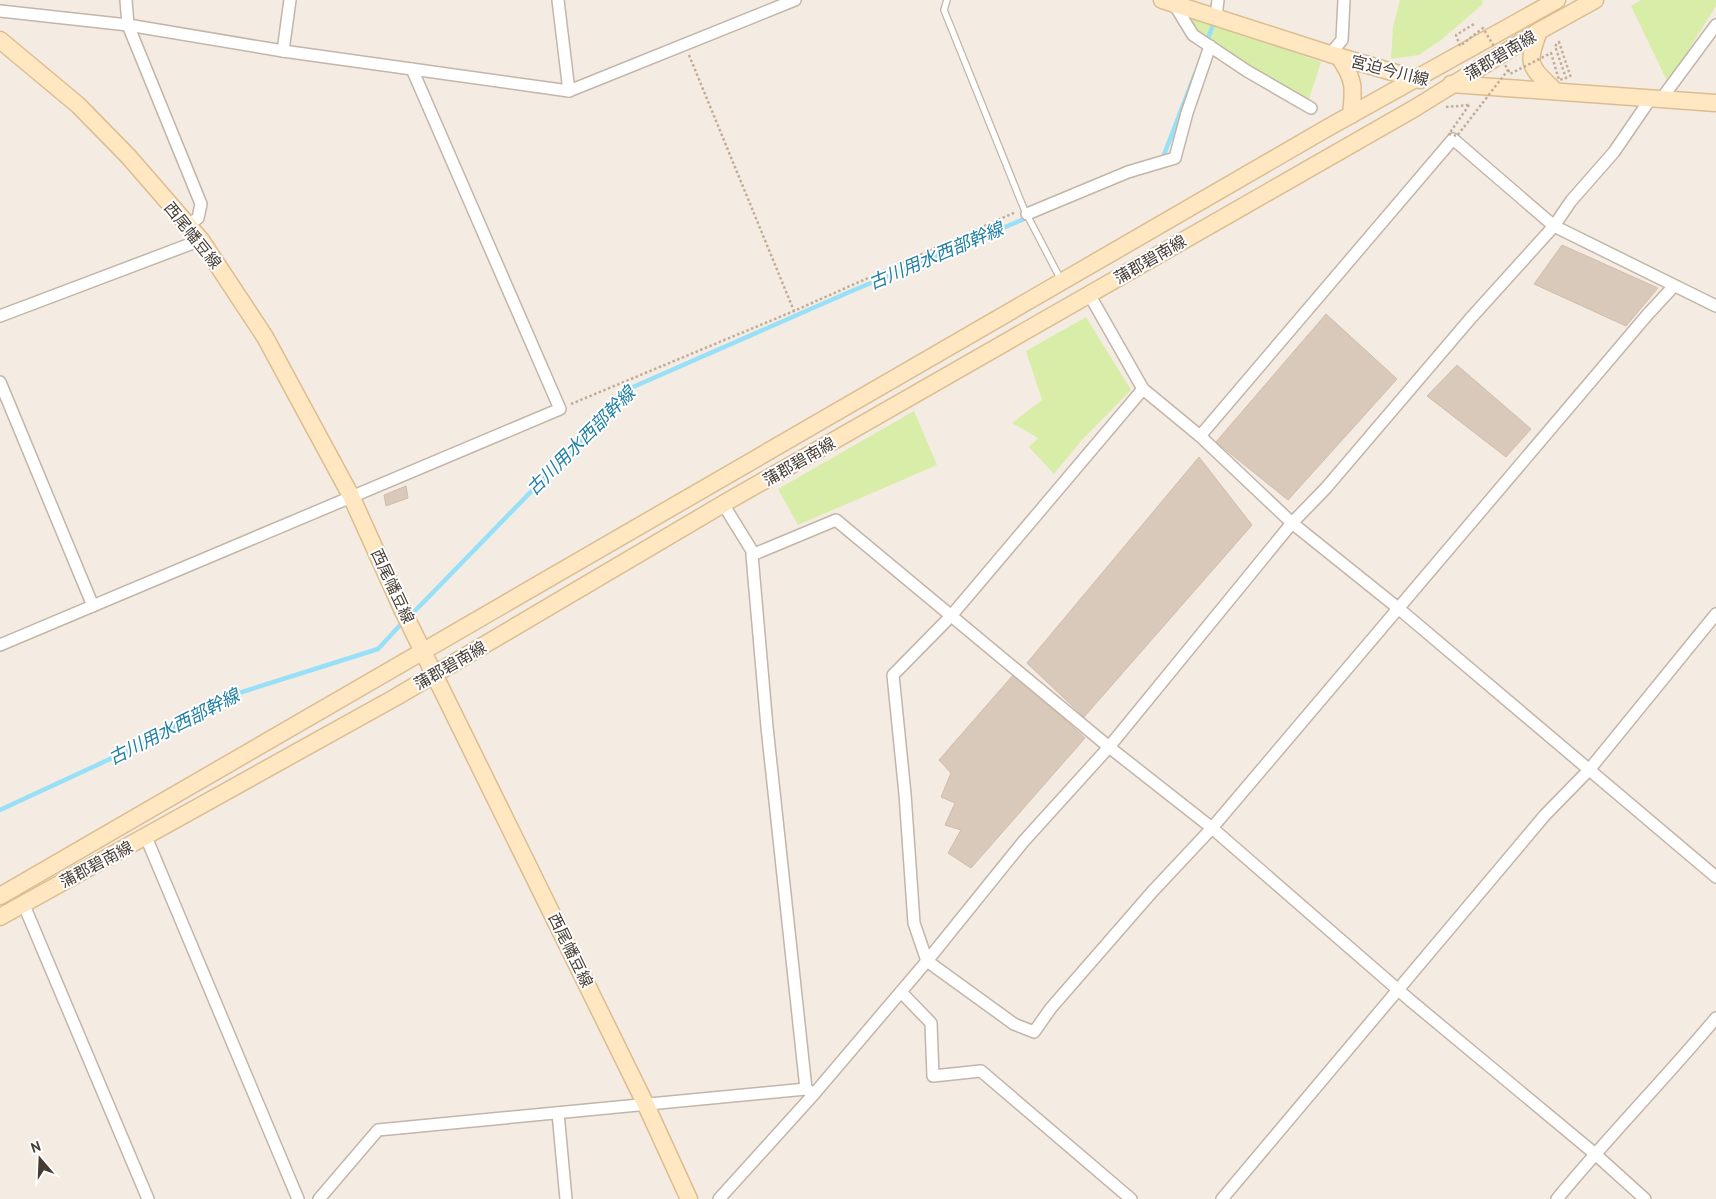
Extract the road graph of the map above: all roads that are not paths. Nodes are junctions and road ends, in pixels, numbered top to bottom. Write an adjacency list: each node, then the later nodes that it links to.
1 (126, 0): 13 (street)
2 (290, 0): 18 (street)
3 (558, 0): 24 (street)
4 (795, 0): 24 (street)
5 (948, 0): 29 (lane)
6 (1218, 0): 12 (street)
7 (1344, 0): 19 (street)
8 (1557, 0): 21 (main road, 蒲郡碧南線)
9 (1595, 0): 15 (main road, 蒲郡碧南線)
10 (1168, 2): 12 (main road, 宮迫今川線); 17 (street)
11 (0, 11): 13 (street)
12 (1216, 17): 19 (main road, 宮迫今川線)
13 (128, 25): 18 (street); 30 (street)
14 (1716, 25): 25 (street)
15 (1539, 31): 22 (main road, 蒲郡碧南線); 23 (main road)
16 (0, 40): 30 (main road, 西尾幡豆線)
17 (1210, 46): 27 (street); 29 (street)
18 (283, 51): 20 (street)
19 (1334, 56): 21 (main road, 宮迫今川線); 28 (main road)
20 (412, 69): 24 (street); 41 (street)
21 (1414, 80): 22 (main road, 宮迫今川線); 28 (main road, 蒲郡碧南線)
22 (1452, 84): 23 (main road, 宮迫今川線); 35 (main road, 蒲郡碧南線)
23 (1554, 90): 25 (main road, 宮迫今川線)
24 (569, 91)
25 (1657, 98): 26 (main road, 宮迫今川線); 31 (street)
26 (1716, 103)
27 (1311, 108)
28 (1351, 115): 33 (main road, 蒲郡碧南線)
29 (1026, 211): 33 (lane)
30 (188, 225): 32 (main road, 西尾幡豆線)
31 (1554, 226): 34 (street); 40 (street); 43 (street)
32 (201, 240): 37 (street); 41 (main road, 西尾幡豆線)
33 (1062, 283): 49 (main road, 蒲郡碧南線)
34 (1674, 286): 36 (street); 46 (street)
35 (1089, 294): 39 (street); 42 (main road, 蒲郡碧南線)
36 (1716, 306)
37 (0, 316)
38 (0, 382): 45 (street)
39 (1143, 389): 40 (street); 48 (street)
40 (1200, 436): 43 (street)
41 (351, 496): 45 (street); 49 (main road, 西尾幡豆線)
42 (724, 504): 44 (street); 51 (main road, 蒲郡碧南線)
43 (1292, 523): 46 (street); 52 (street)
44 (754, 554): 48 (street); 64 (street)
45 (93, 606): 50 (street)
46 (1398, 608): 53 (street); 54 (street)
47 (1716, 614): 53 (street)
48 (951, 616): 52 (street); 60 (street)
49 (420, 644): 51 (main road, 西尾幡豆線); 57 (main road, 蒲郡碧南線)
50 (0, 645)
51 (436, 673): 55 (main road, 蒲郡碧南線); 65 (main road, 西尾幡豆線)
52 (1110, 747): 54 (street); 60 (street)
53 (1589, 770): 56 (street); 61 (street)
54 (1212, 828): 60 (street); 61 (street)
55 (146, 837): 58 (main road, 蒲郡碧南線); 69 (street)
56 (1716, 877)
57 (0, 896)
58 (23, 903): 59 (main road, 蒲郡碧南線); 68 (street)
59 (0, 917)
60 (927, 961): 62 (street)
61 (1398, 989): 67 (street); 75 (street)
62 (901, 992): 64 (street); 74 (street)
63 (1716, 1018): 67 (street)
64 (810, 1092): 65 (street); 73 (street)
65 (645, 1103): 66 (street); 72 (main road, 西尾幡豆線)
66 (558, 1113): 70 (street); 71 (street)
67 (1594, 1153): 76 (street); 77 (street)
68 (148, 1199)
69 (298, 1199)
70 (319, 1199)
71 (566, 1199)
72 (689, 1199)
73 (719, 1199)
74 (1131, 1199)
75 (1222, 1199)
76 (1557, 1199)
77 (1646, 1199)

